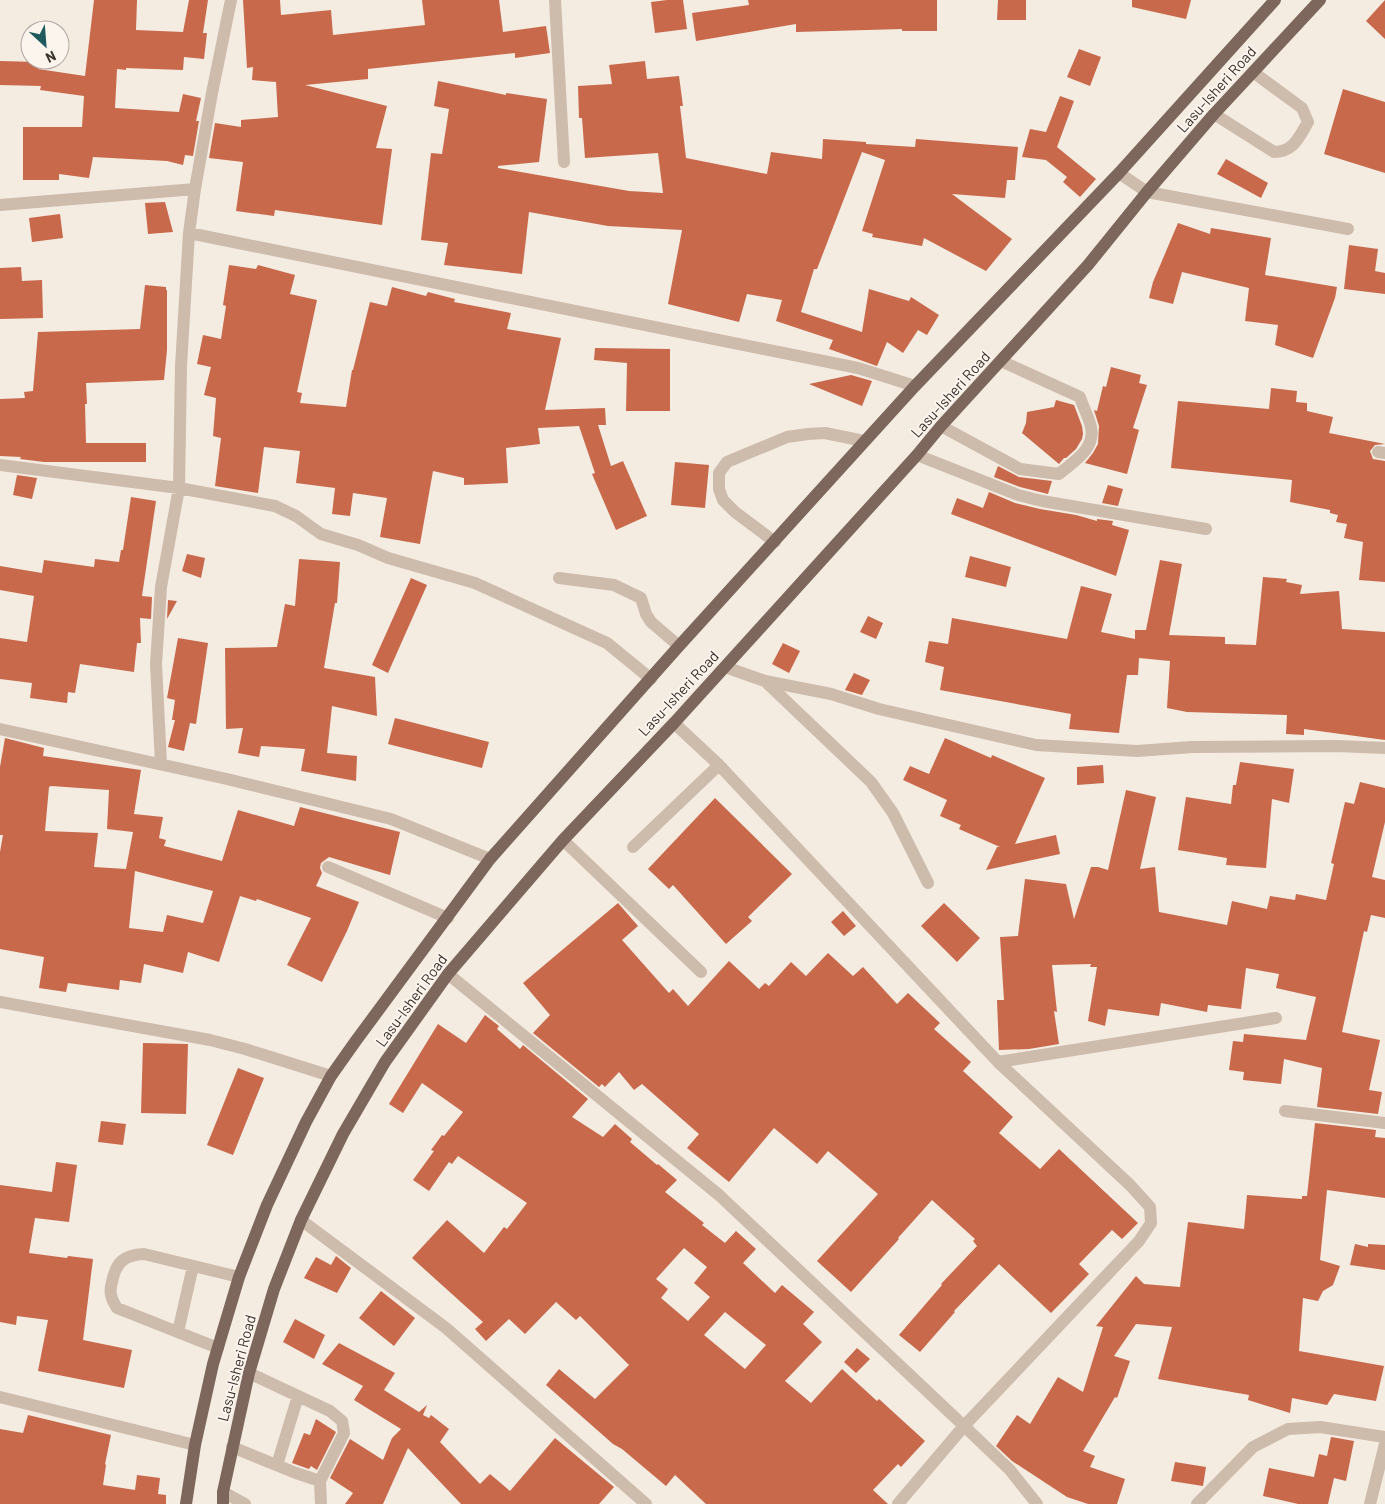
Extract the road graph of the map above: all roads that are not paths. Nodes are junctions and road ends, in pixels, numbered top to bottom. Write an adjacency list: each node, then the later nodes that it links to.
1 (231, 0): 9 (street)
2 (555, 0): 7 (street)
3 (1275, 0): 8 (main road, Lasu-Isheri Road)
4 (1320, 0): 5 (main road, Lasu-Isheri Road)
5 (1253, 72): 6 (main road, Lasu-Isheri Road); 6 (street)
6 (1214, 114): 10 (main road, Lasu-Isheri Road)
7 (564, 162)
8 (1119, 173): 10 (street); 15 (main road, Lasu-Isheri Road)
9 (195, 189): 11 (street); 13 (street)
10 (1147, 192): 12 (street); 14 (main road, Lasu-Isheri Road)
11 (0, 205)
12 (1348, 229)
13 (189, 233): 15 (street); 20 (street)
14 (1001, 361): 16 (main road, Lasu-Isheri Road); 16 (street)
15 (915, 386): 17 (main road, Lasu-Isheri Road)
16 (941, 426): 18 (main road, Lasu-Isheri Road)
17 (864, 441): 22 (main road, Lasu-Isheri Road); 22 (street)
18 (917, 455): 21 (street); 25 (main road, Lasu-Isheri Road)
19 (0, 465): 20 (street)
20 (179, 488): 26 (street); 31 (street)
21 (1206, 529)
22 (775, 542): 24 (main road, Lasu-Isheri Road)
23 (558, 578): 24 (street)
24 (679, 646): 26 (main road, Lasu-Isheri Road)
25 (724, 667): 27 (street); 28 (main road, Lasu-Isheri Road)
26 (651, 679): 35 (main road, Lasu-Isheri Road)
27 (765, 680): 30 (street); 37 (street)
28 (674, 723): 32 (street); 33 (main road, Lasu-Isheri Road)
29 (0, 730): 31 (street)
30 (1385, 748)
31 (161, 764): 35 (street)
32 (719, 765): 34 (street); 43 (street)
33 (563, 840): 39 (street); 40 (main road, Lasu-Isheri Road)
34 (633, 847)
35 (490, 860): 38 (main road, Lasu-Isheri Road)
36 (328, 867): 38 (street)
37 (928, 883)
38 (448, 918): 44 (main road, Lasu-Isheri Road)
39 (701, 972)
40 (448, 974): 47 (main road, Lasu-Isheri Road); 55 (street)
41 (0, 1002): 44 (street)
42 (1276, 1018): 43 (street)
43 (998, 1062): 55 (street)
44 (331, 1076): 49 (main road, Lasu-Isheri Road)
45 (1285, 1111): 46 (street)
46 (1385, 1122)
47 (301, 1220): 52 (main road, Lasu-Isheri Road); 66 (street)
48 (193, 1266): 49 (street); 50 (street); 50 (street)
49 (239, 1277): 51 (main road, Lasu-Isheri Road)
50 (178, 1332): 51 (street)
51 (218, 1348): 58 (main road, Lasu-Isheri Road)
52 (249, 1373): 53 (street); 59 (main road, Lasu-Isheri Road)
53 (298, 1396): 60 (street); 61 (street)
54 (0, 1397): 58 (street)
55 (964, 1426): 67 (street); 68 (street)
56 (1385, 1437): 69 (street)
57 (1385, 1444): 70 (street)
58 (195, 1445): 63 (main road, Lasu-Isheri Road)
59 (232, 1447): 60 (street); 62 (main road, Lasu-Isheri Road)
60 (277, 1465): 61 (street)
61 (320, 1481): 65 (street)
62 (223, 1498): 64 (street)
63 (186, 1504)
64 (246, 1504)
65 (321, 1504)
66 (646, 1504)
67 (898, 1504)
68 (1036, 1504)
69 (1197, 1504)
70 (1370, 1504)

